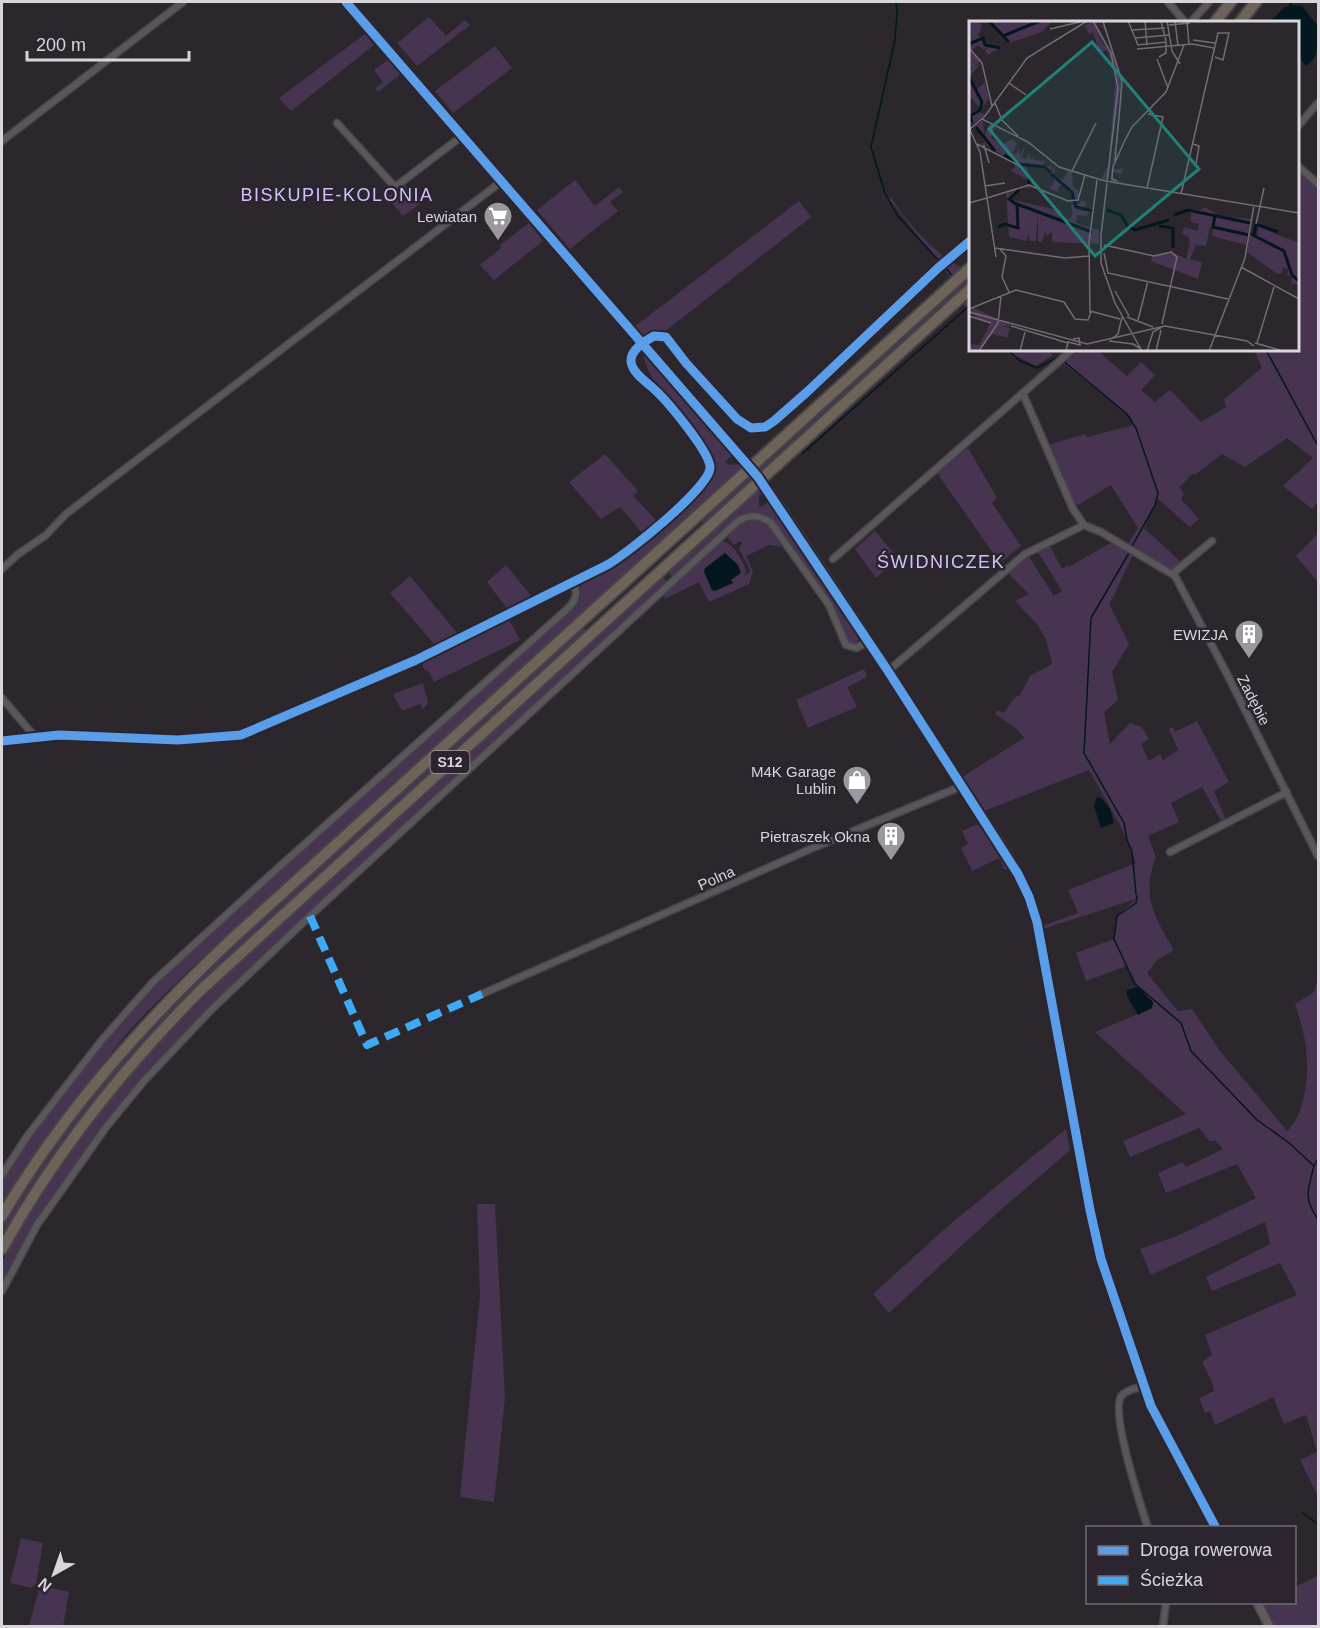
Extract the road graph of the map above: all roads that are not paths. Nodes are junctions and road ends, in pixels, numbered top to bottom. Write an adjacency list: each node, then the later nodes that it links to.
1 (183, 2): 15 (street)
2 (346, 2): 14 (street)
3 (1168, 2): 7 (street)
4 (1209, 2): 8 (street)
5 (1231, 2): 9 (highway)
6 (1256, 2): 10 (highway)
7 (1184, 21)
8 (1192, 21)
9 (1216, 21)
10 (1241, 21)
11 (1318, 103): 13 (street)
12 (338, 123): 14 (street)
13 (1299, 125)
14 (462, 136): 17 (street)
15 (2, 141)
16 (1299, 167): 18 (street)
17 (502, 181): 22 (street); 28 (street)
18 (1318, 184)
19 (969, 242): 22 (street)
20 (969, 269): 42 (highway, S12)
21 (969, 290): 43 (highway, S12)
22 (642, 344): 30 (street); 31 (street, bridge)
23 (1071, 351): 24 (street)
24 (1023, 394): 25 (street); 27 (street)
25 (1084, 525): 29 (street, Zadębie); 32 (street)
26 (1212, 541): 29 (street)
27 (833, 558)
28 (2, 569)
29 (1172, 574): 37 (street, Zadębie)
30 (574, 582): 34 (street); 41 (street)
31 (868, 642): 32 (street); 44 (street)
32 (888, 671): 36 (street)
33 (2, 698): 34 (street)
34 (35, 737): 35 (street)
35 (2, 741)
36 (962, 786): 40 (street, Polna); 45 (street)
37 (1287, 792): 38 (street); 39 (street, Zadębie)
38 (1170, 852)
39 (1318, 856)
40 (482, 994)
41 (2, 1175)
42 (2, 1216)
43 (2, 1249)
44 (2, 1291)
45 (1144, 1386): 46 (street); 47 (street)
46 (1148, 1526)
47 (1215, 1526)
48 (1166, 1604): 50 (street)
49 (1258, 1604): 51 (street)
50 (1163, 1626)
51 (1269, 1626)

